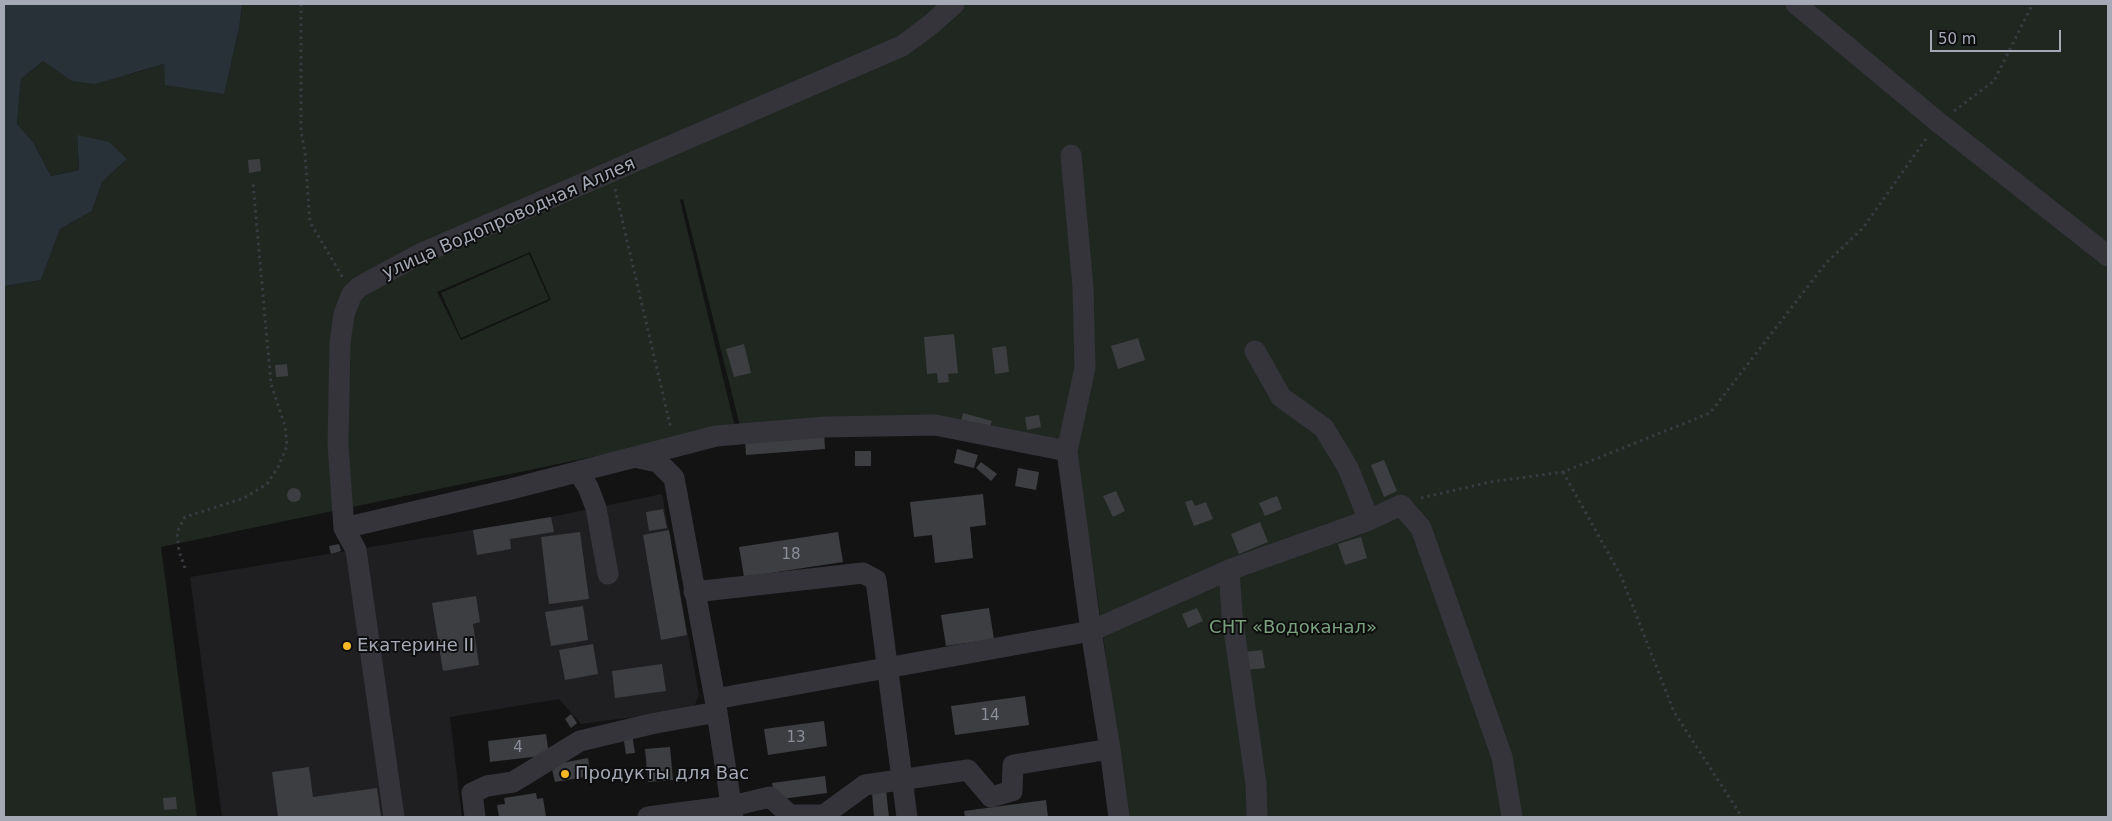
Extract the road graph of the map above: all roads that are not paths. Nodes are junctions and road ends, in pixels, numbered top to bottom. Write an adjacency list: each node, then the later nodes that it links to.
1 (954, 4): 10 (street, улица Водопроводная Аллея)
2 (1796, 4): 4 (street)
3 (1071, 154): 6 (street)
4 (2108, 256)
5 (1255, 351): 9 (street)
6 (1068, 451): 7 (street); 14 (street)
7 (634, 457): 8 (street); 13 (street)
8 (578, 472): 10 (street); 12 (street)
9 (1369, 520): 11 (street); 26 (street)
10 (344, 528): 20 (street)
11 (1228, 570): 14 (street); 25 (street)
12 (608, 574)
13 (694, 592): 15 (street); 16 (street)
14 (1092, 631): 15 (street); 17 (street)
15 (886, 666): 16 (street); 18 (street)
16 (716, 705): 19 (street); 21 (street)
17 (1110, 749): 18 (street); 24 (street)
18 (902, 778): 19 (street); 23 (street)
19 (732, 812): 22 (street)
20 (394, 817)
21 (475, 817)
22 (648, 817)
23 (908, 817)
24 (1119, 817)
25 (1257, 817)
26 (1512, 817)

